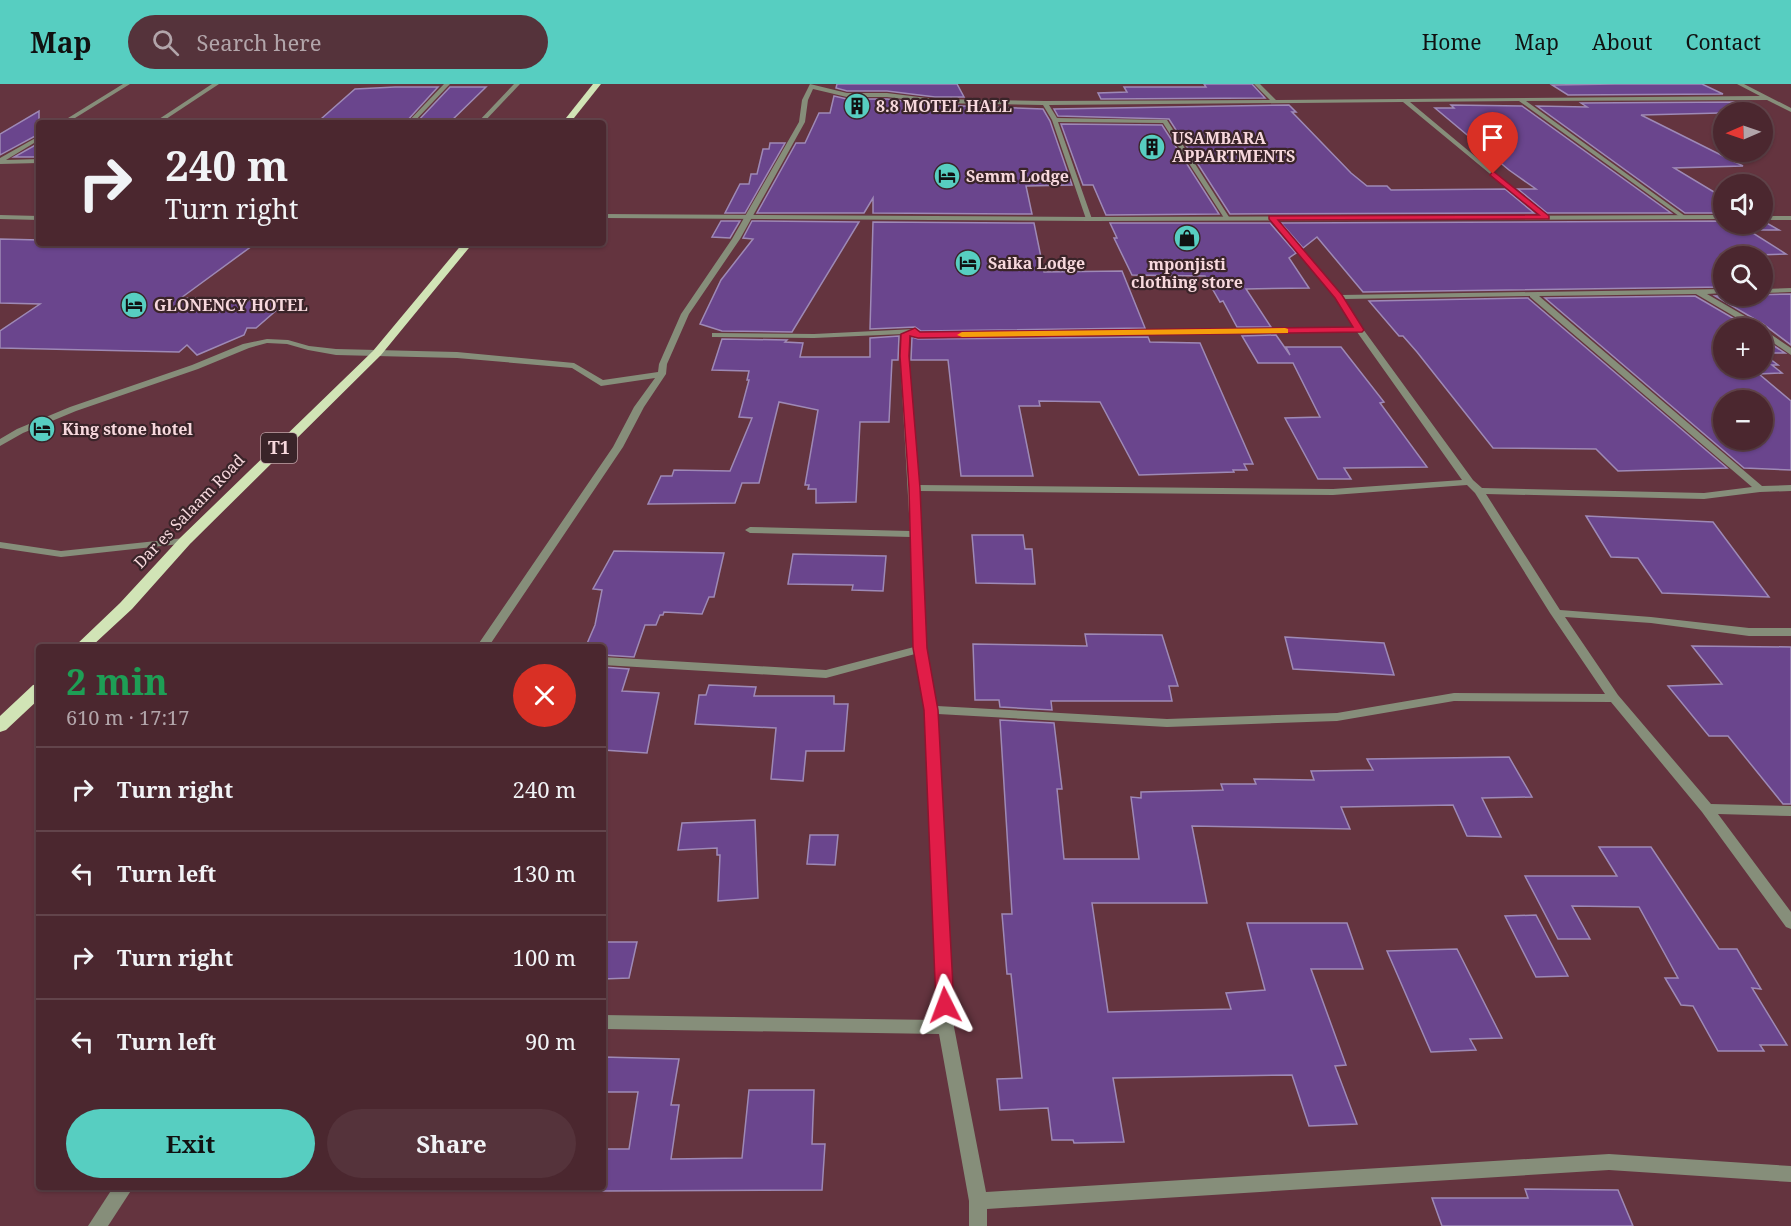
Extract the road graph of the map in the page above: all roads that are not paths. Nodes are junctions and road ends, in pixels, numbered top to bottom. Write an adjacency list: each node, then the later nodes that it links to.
1 (127, 84): 15 (street)
2 (216, 84): 16 (street)
3 (447, 84): 17 (street)
4 (517, 84): 18 (street)
5 (597, 84): 19 (highway)
6 (1257, 84): 10 (street)
7 (1740, 84): 9 (street)
8 (812, 86): 13 (street); 30 (street)
9 (1768, 98): 12 (street); 14 (street)
10 (1273, 100): 11 (street); 13 (street)
11 (1404, 100): 12 (street); 32 (street)
12 (1521, 100): 27 (street)
13 (1045, 103): 20 (street)
14 (1791, 110)
15 (68, 120)
16 (161, 120)
17 (413, 120)
18 (483, 120)
19 (568, 120)
20 (1055, 120): 26 (street); 35 (street)
21 (36, 140): 22 (street)
22 (0, 161): 23 (street)
23 (36, 161)
24 (606, 216): 30 (street)
25 (0, 217): 29 (street)
26 (1226, 217): 31 (street); 35 (street)
27 (1683, 217): 28 (street); 32 (street)
28 (1713, 217)
29 (36, 218)
30 (746, 218): 35 (street); 50 (street)
31 (1272, 218): 32 (street); 42 (street)
32 (1546, 218)
33 (1773, 218): 34 (street)
34 (1791, 218)
35 (1089, 219)
36 (465, 246): 48 (highway, Dar es Salaam Road / T1)
37 (1791, 290): 40 (street)
38 (1698, 291): 39 (street); 41 (street); 43 (street)
39 (1713, 291)
40 (1773, 291)
41 (1533, 295): 42 (street); 55 (street)
42 (1339, 297): 44 (street)
43 (1743, 318)
44 (1359, 330): 45 (street); 52 (street)
45 (908, 332): 46 (street); 53 (street)
46 (715, 335)
47 (1773, 339): 49 (street)
48 (377, 352): 50 (street); 51 (street); 58 (highway, Dar es Salaam Road / T1)
49 (1791, 352)
50 (662, 374): 63 (street)
51 (0, 443)
52 (1474, 487): 53 (street); 55 (street); 60 (street)
53 (914, 488): 57 (street)
54 (1791, 488): 55 (street)
55 (1760, 489)
56 (750, 530): 57 (street)
57 (914, 534): 64 (street)
58 (185, 541): 59 (street); 62 (highway, Dar es Salaam Road / T1)
59 (0, 545)
60 (1556, 613): 61 (street); 67 (street)
61 (1791, 632)
62 (85, 644)
63 (485, 644)
64 (920, 648): 65 (street); 68 (street)
65 (606, 661)
66 (36, 691): 69 (highway)
67 (1614, 698): 68 (street); 70 (street)
68 (931, 710): 74 (street)
69 (0, 726)
70 (1707, 809): 71 (street); 72 (street)
71 (1791, 811)
72 (1791, 923)
73 (606, 1022): 74 (street)
74 (946, 1027): 77 (street)
75 (1791, 1174): 77 (street)
76 (122, 1190): 78 (street)
77 (978, 1202): 79 (street)
78 (97, 1226)
79 (978, 1226)

